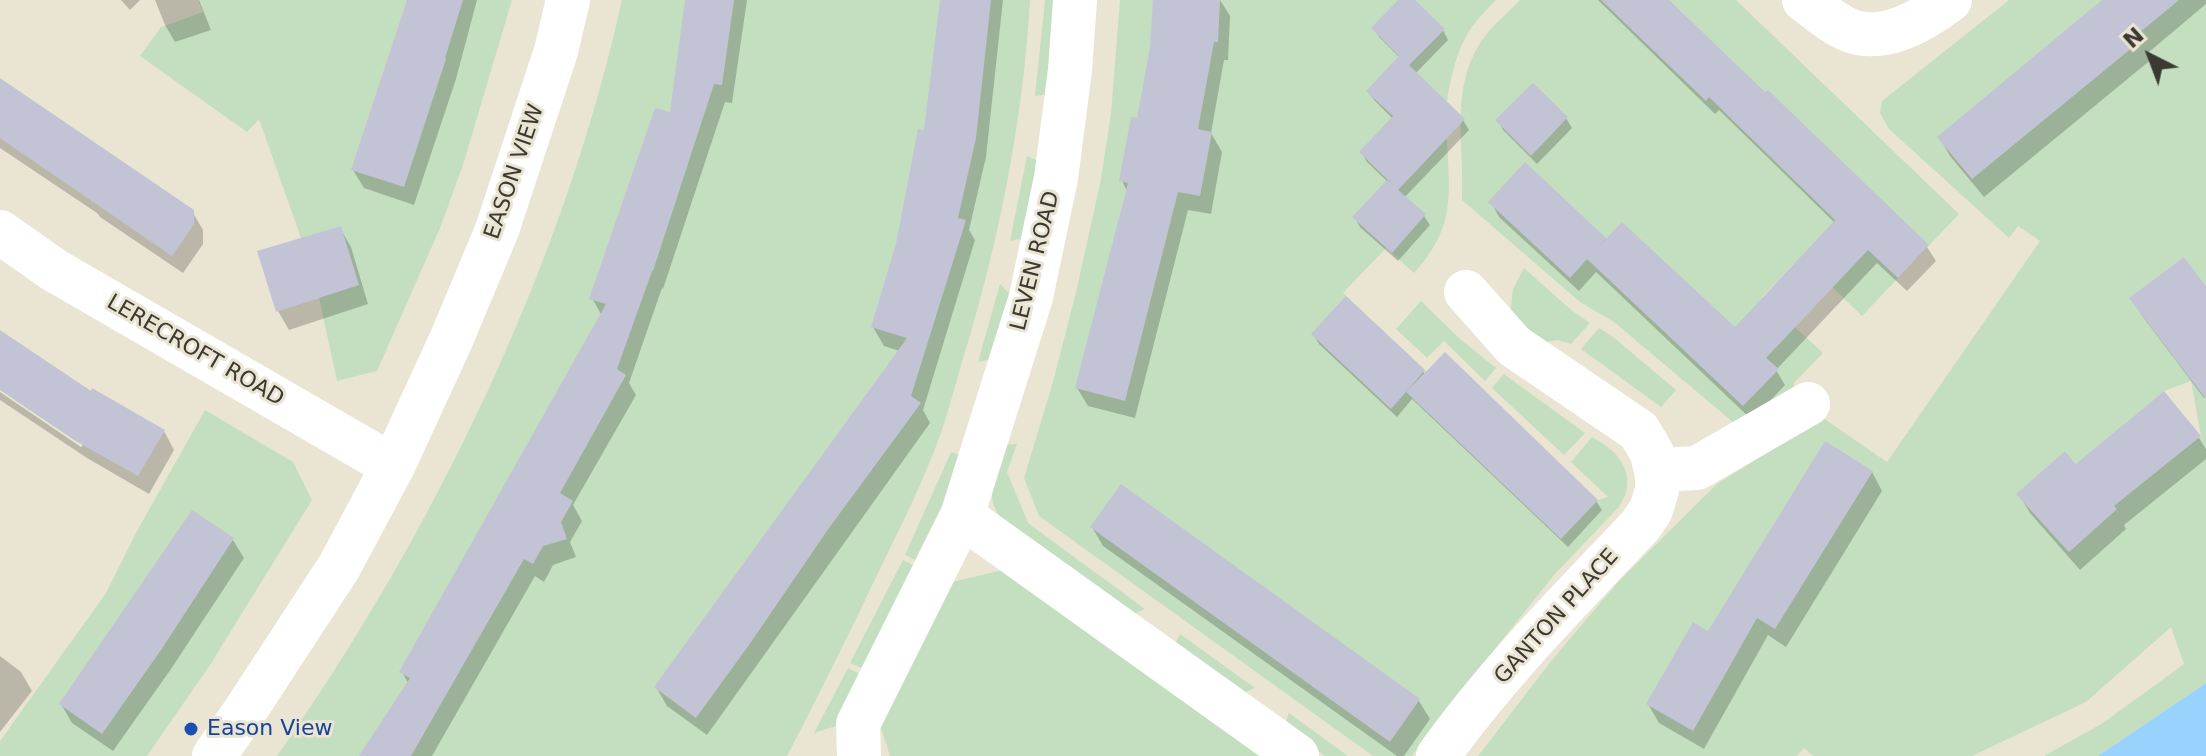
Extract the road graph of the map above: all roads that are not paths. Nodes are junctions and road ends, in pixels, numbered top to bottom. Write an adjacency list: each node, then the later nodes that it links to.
1 (568, 0): 8 (street, EASON VIEW)
2 (1075, 0): 10 (street, LEVEN ROAD)
3 (1804, 0): 4 (street)
4 (1950, 0)
5 (0, 232): 8 (street, LERECROFT ROAD)
6 (1466, 292): 9 (street, GANTON PLACE)
7 (1808, 404): 9 (street)
8 (393, 466): 11 (street, EASON VIEW)
9 (1656, 470): 14 (street, GANTON PLACE)
10 (962, 516): 12 (street, LEVEN ROAD); 13 (street)
11 (214, 756)
12 (859, 756)
13 (1297, 756)
14 (1438, 756)

